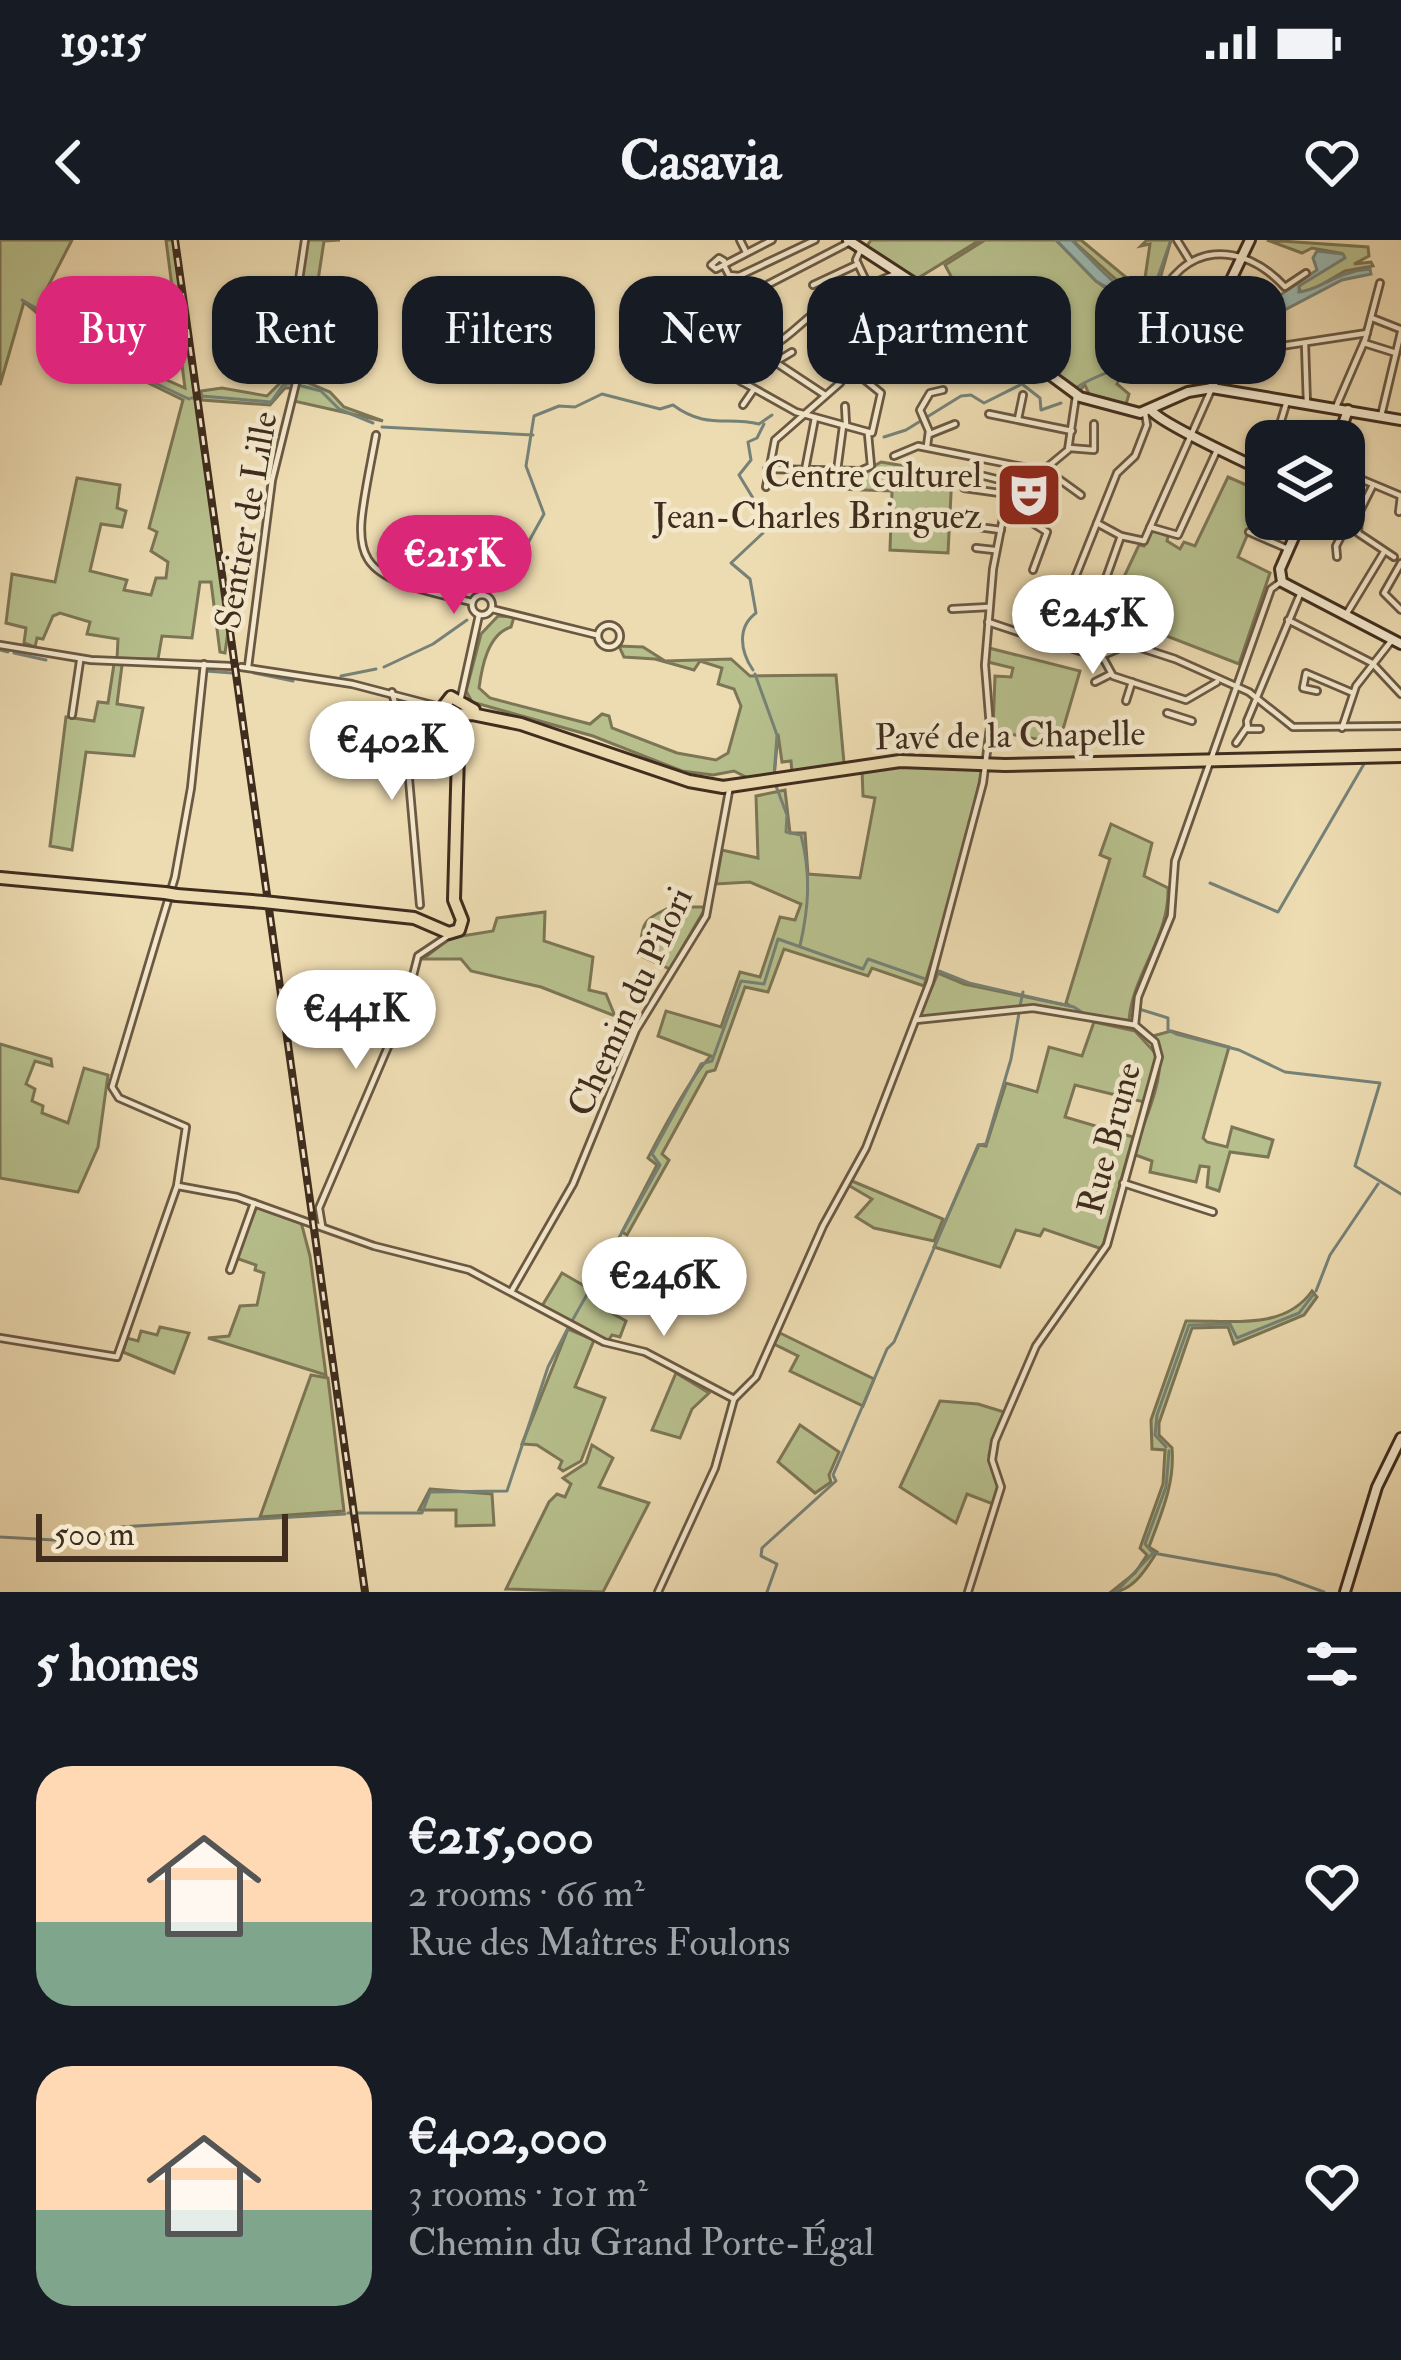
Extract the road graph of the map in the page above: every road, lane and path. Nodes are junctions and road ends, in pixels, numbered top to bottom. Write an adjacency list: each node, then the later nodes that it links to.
1 (305, 240): 137 (street, Sentier de Lille)
2 (740, 240): 9 (street)
3 (772, 240): 9 (street)
4 (815, 240): 14 (street)
5 (1177, 240): 10 (street)
6 (849, 241): 8 (main road); 15 (street)
7 (1247, 247): 10 (street); 13 (street); 21 (main road)
8 (860, 249): 11 (street); 12 (main road)
9 (747, 252): 14 (street)
10 (1190, 261): 20 (street)
11 (858, 264): 16 (street); 17 (street)
12 (896, 273): 18 (street); 19 (main road)
13 (1306, 273)
14 (739, 276)
15 (783, 276)
16 (832, 276)
17 (863, 276)
18 (889, 276)
19 (901, 276)
20 (1175, 276)
21 (1233, 276)
22 (1381, 283): 23 (street)
23 (1372, 318): 24 (street); 25 (street)
24 (1401, 331): 30 (street)
25 (1367, 333): 26 (street); 27 (street)
26 (1305, 341): 28 (street); 44 (street)
27 (1364, 343): 30 (street); 48 (street)
28 (1286, 344)
29 (793, 352): 31 (street)
30 (1396, 353): 52 (street)
31 (783, 358)
32 (783, 367): 42 (street)
33 (746, 384): 39 (street)
34 (836, 384): 42 (street)
35 (870, 384): 62 (street)
36 (1059, 384): 43 (main road)
37 (1213, 384): 38 (main road)
38 (1212, 388): 45 (main road); 49 (main road); 64 (street)
39 (754, 389): 46 (street); 50 (street)
40 (943, 389): 63 (street)
41 (1023, 395): 54 (street)
42 (826, 396): 50 (street)
43 (1076, 396): 49 (main road); 61 (street)
44 (1308, 398): 45 (main road); 48 (main road)
45 (1287, 401): 55 (street)
46 (743, 405)
47 (844, 406): 60 (street)
48 (1342, 409): 52 (main road); 56 (main road)
49 (1145, 412): 64 (main road); 87 (street)
50 (803, 414): 53 (street); 71 (street)
51 (989, 414): 54 (street)
52 (1382, 416): 57 (main road)
53 (815, 418): 60 (street); 72 (street)
54 (1018, 420): 61 (street)
55 (1281, 420)
56 (1340, 420)
57 (1401, 420)
58 (955, 424): 63 (street)
59 (1094, 424): 67 (street)
60 (845, 426): 62 (street); 74 (street)
61 (1072, 431): 67 (street)
62 (871, 432): 74 (street)
63 (930, 434): 66 (street)
64 (1192, 434): 68 (main road); 89 (street)
65 (376, 435): 109 (street)
66 (927, 447): 69 (street); 73 (street)
67 (1069, 448): 73 (street)
68 (1218, 448): 70 (main road); 89 (street)
69 (894, 456)
70 (1245, 461)
71 (767, 469): 72 (street); 79 (street)
72 (805, 470): 74 (street)
73 (1044, 470): 78 (street); 82 (street)
74 (837, 471)
75 (980, 475): 78 (street)
76 (1365, 481): 77 (street)
77 (1373, 484): 83 (street); 84 (street)
78 (1024, 486): 81 (street)
79 (766, 487)
80 (964, 488): 81 (street)
81 (1014, 495): 85 (street)
82 (1081, 495)
83 (1401, 496): 86 (street)
84 (1365, 504)
85 (1007, 507): 90 (street); 103 (street)
86 (1399, 512)
87 (1097, 523): 91 (street); 105 (street)
88 (955, 524): 90 (street)
89 (1150, 527): 91 (street)
90 (1000, 530): 97 (street)
91 (1121, 536): 106 (street)
92 (1267, 540): 98 (street)
93 (1293, 540): 98 (main road, Rue Brune)
94 (1339, 540): 101 (street)
95 (1364, 540): 99 (street)
96 (976, 548): 97 (street)
97 (997, 550): 111 (street)
98 (1288, 550): 104 (main road, Rue Brune)
99 (1384, 552): 100 (street); 116 (street)
100 (1394, 556)
101 (1337, 557)
102 (1401, 562): 114 (street)
103 (1034, 570)
104 (1282, 580): 107 (main road); 135 (street, Rue Brune)
105 (1071, 586): 106 (street); 115 (street)
106 (1101, 592): 108 (street)
107 (1301, 592): 116 (main road); 118 (street)
108 (1113, 597)
109 (472, 602): 112 (street); 117 (street)
110 (1028, 602): 121 (street)
111 (989, 608): 113 (street); 119 (street)
112 (492, 609): 117 (street); 122 (street)
113 (952, 609)
114 (1401, 610)
115 (1062, 613): 120 (street); 123 (street)
116 (1347, 614): 124 (main road)
117 (479, 615): 143 (street)
118 (1288, 620): 128 (street); 140 (street)
119 (988, 622): 121 (street); 155 (street)
120 (1094, 623)
121 (1020, 632): 123 (street)
122 (598, 635)
123 (1053, 638): 126 (street)
124 (1398, 639): 128 (street)
125 (0, 645): 127 (street)
126 (1102, 656): 131 (street); 134 (street)
127 (81, 659): 129 (street); 145 (street)
128 (1372, 663): 138 (street); 139 (street)
129 (204, 664): 130 (street); 164 (street)
130 (230, 666)
131 (1111, 674): 132 (street); 133 (street)
132 (1095, 682)
133 (1132, 682): 141 (street); 142 (street)
134 (1217, 682): 135 (street); 141 (street)
135 (1237, 688): 140 (street); 154 (street, Rue Brune)
136 (1316, 691): 138 (street)
137 (392, 692): 143 (street); 158 (street)
138 (1352, 693): 150 (street)
139 (1401, 694)
140 (1256, 698): 149 (street); 150 (street)
141 (1184, 700): 146 (street)
142 (1126, 701)
143 (454, 707): 156 (main road, Pavé de la Chapelle); 159 (main road)
144 (1167, 713): 146 (street)
145 (72, 715)
146 (1179, 716): 147 (street)
147 (1192, 722)
148 (1401, 726): 150 (street)
149 (1247, 727): 151 (street); 152 (street)
150 (1342, 728)
151 (1260, 729)
152 (1236, 743)
153 (1401, 756): 154 (main road, Pavé de la Chapelle)
154 (1209, 760): 155 (main road, Pavé de la Chapelle); 162 (street, Rue Brune)
155 (985, 765): 156 (main road, Pavé de la Chapelle); 161 (street)
156 (730, 787): 169 (street, Chemin du Pilori)
157 (0, 878): 158 (main road)
158 (417, 911): 159 (main road)
159 (448, 922): 160 (street); 160 (street)
160 (433, 946): 167 (street)
161 (916, 1020): 162 (street); 171 (street)
162 (1136, 1024): 163 (street, Rue Brune)
163 (1123, 1183): 166 (street); 174 (street, Rue Brune)
164 (177, 1186): 165 (street); 170 (street)
165 (254, 1203): 167 (street); 168 (street)
166 (1213, 1212)
167 (322, 1226): 169 (street)
168 (230, 1270)
169 (511, 1292): 171 (street)
170 (0, 1338)
171 (734, 1399): 173 (street)
172 (1401, 1438): 175 (main road)
173 (658, 1592)
174 (968, 1592)
175 (1345, 1592)

